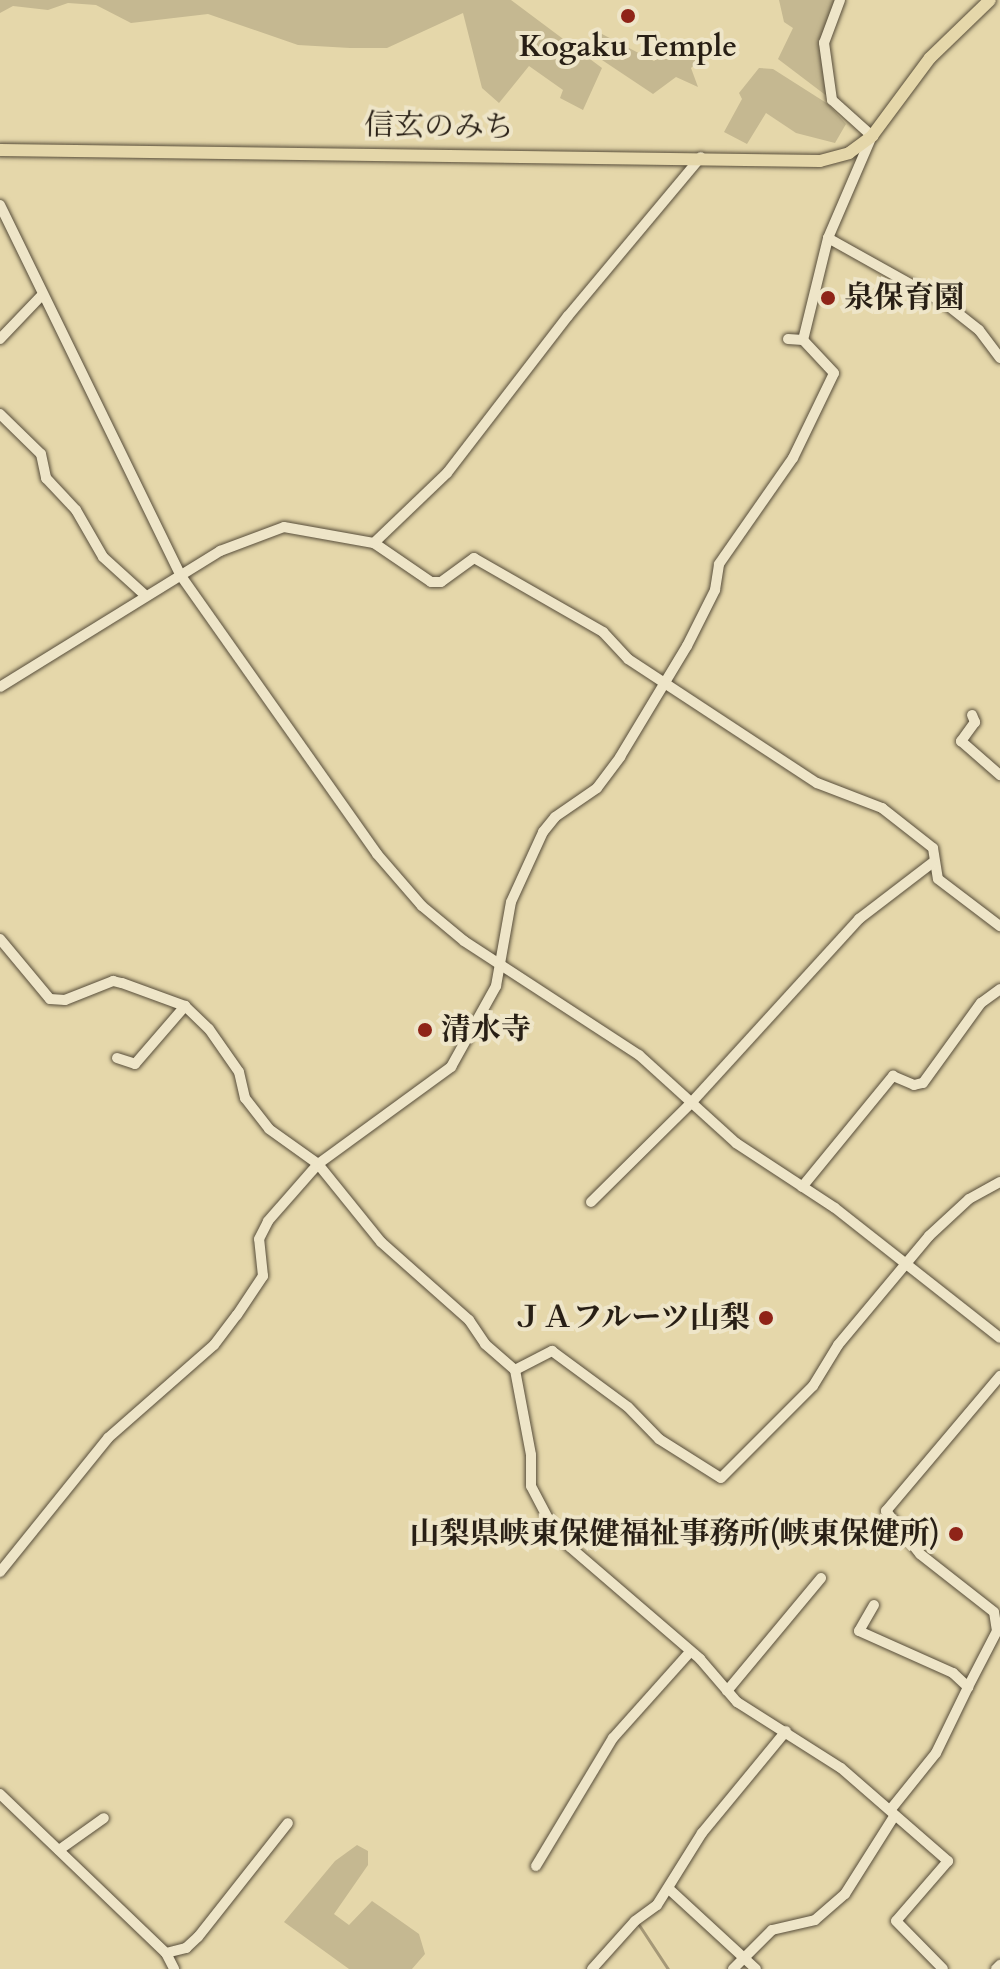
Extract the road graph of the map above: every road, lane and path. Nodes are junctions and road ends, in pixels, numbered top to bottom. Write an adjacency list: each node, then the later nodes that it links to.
1 (840, 0): 3 (street)
2 (990, 0): 3 (main road)
3 (872, 136): 5 (main road, 信玄のみち); 7 (street)
4 (0, 150): 5 (main road, 信玄のみち)
5 (701, 157): 14 (street)
6 (0, 205): 8 (street)
7 (828, 238): 11 (street); 12 (street)
8 (42, 295): 9 (street); 15 (street)
9 (0, 339)
10 (788, 339): 11 (street)
11 (803, 340): 17 (street)
12 (1000, 358)
13 (0, 414): 16 (street)
14 (374, 543): 15 (street); 17 (street)
15 (181, 576): 16 (street); 24 (street)
16 (146, 596): 18 (street)
17 (666, 682): 21 (street); 24 (street)
18 (0, 687)
19 (972, 715): 20 (street)
20 (1000, 775)
21 (932, 863): 22 (street); 28 (street)
22 (1000, 926)
23 (0, 939): 26 (street)
24 (501, 964): 28 (street); 29 (street)
25 (1000, 989): 31 (street)
26 (185, 1006): 27 (street); 29 (street)
27 (117, 1058)
28 (692, 1102): 31 (street); 32 (street)
29 (318, 1164): 35 (street); 37 (street)
30 (1000, 1182): 33 (street)
31 (802, 1187): 33 (street)
32 (591, 1202)
33 (906, 1264): 34 (street); 35 (street)
34 (1000, 1338)
35 (515, 1370): 41 (street)
36 (1000, 1376): 40 (street)
37 (0, 1572)
38 (821, 1578): 43 (street)
39 (874, 1605): 42 (street)
40 (997, 1608): 42 (street)
41 (690, 1652): 43 (street); 50 (street)
42 (968, 1687): 46 (street)
43 (727, 1691): 44 (street)
44 (786, 1731): 46 (street); 51 (street)
45 (0, 1794): 49 (street)
46 (893, 1812): 53 (street); 58 (street)
47 (104, 1818): 49 (street)
48 (288, 1823): 52 (street)
49 (59, 1850): 52 (street)
50 (536, 1866)
51 (669, 1889): 53 (street); 55 (street)
52 (166, 1953): 54 (street)
53 (745, 1957): 56 (street); 57 (street)
54 (174, 1969)
55 (592, 1969)
56 (733, 1969)
57 (756, 1969)
58 (943, 1969)

